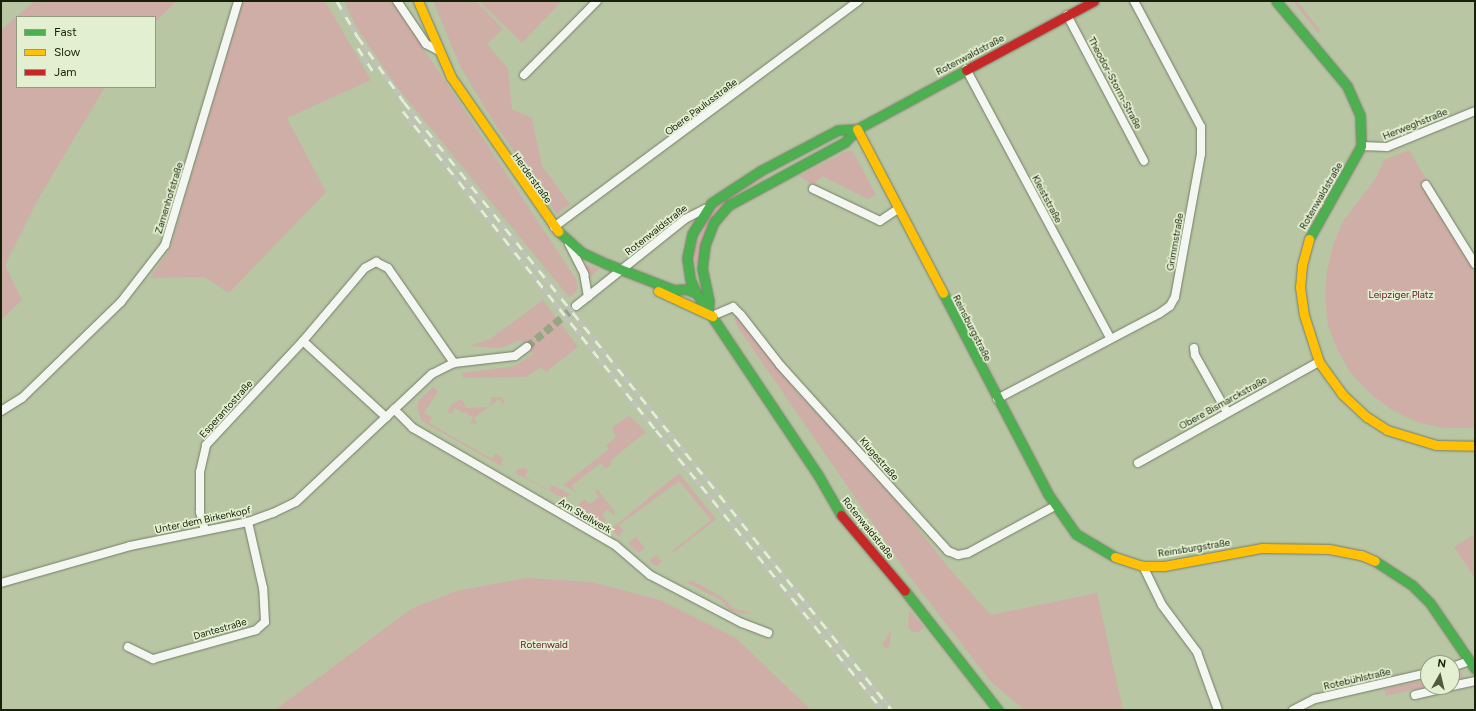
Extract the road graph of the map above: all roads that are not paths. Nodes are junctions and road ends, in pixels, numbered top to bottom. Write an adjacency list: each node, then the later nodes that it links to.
1 (238, 1): 41 (street, Zamenhofstraße)
2 (397, 1): 10 (street)
3 (418, 1): 10 (main road, Herderstraße)
4 (597, 1): 12 (street)
5 (858, 1): 23 (street, Obere Paulusstraße)
6 (1094, 1): 9 (main road, Rotenwaldstraße)
7 (1134, 1): 33 (street, Grimmstraße)
8 (1276, 1): 15 (main road, Rotenwaldstraße)
9 (1067, 15): 11 (main road, Rotenwaldstraße); 16 (street, Theodor-Storm-Straße)
10 (439, 51): 23 (main road, Herderstraße)
11 (966, 69): 14 (main road, Rotenwaldstraße); 33 (street, Kleiststraße)
12 (524, 75)
13 (1475, 111): 15 (street, Herweghstraße)
14 (857, 128): 17 (main road, Rotenwaldstraße); 18 (main road, Rotenwaldstraße); 22 (main road, Reinsburgstraße)
15 (1360, 146): 37 (main road, Rotenwaldstraße)
16 (1144, 161)
17 (760, 171): 18 (main road); 21 (main road, Rotenwaldstraße)
18 (769, 184): 27 (main road, Rotenwaldstraße)
19 (1426, 185): 25 (street)
20 (813, 189): 22 (street)
21 (705, 209): 26 (street, Rotenwaldstraße); 29 (main road, Rotenwaldstraße)
22 (898, 209): 39 (main road, Reinsburgstraße)
23 (554, 227): 24 (main road, Herderstraße)
24 (568, 242): 26 (main road, Herderstraße); 30 (street)
25 (1475, 264)
26 (623, 270): 28 (main road, Herderstraße); 30 (street)
27 (702, 270): 29 (main road); 32 (main road, Rotenwaldstraße)
28 (647, 280): 29 (main road, Herderstraße); 32 (main road)
29 (691, 289): 32 (main road, Rotenwaldstraße)
30 (588, 297): 31 (street)
31 (576, 306)
32 (710, 313): 46 (street, Klugestraße); 61 (main road, Rotenwaldstraße)
33 (1110, 338): 39 (street, Grimmstraße)
34 (303, 340): 38 (street, Esperantostraße); 43 (street); 48 (street, Esperantostraße)
35 (527, 347): 38 (street, Unter dem Birkenkopf)
36 (1194, 348): 42 (street)
37 (1319, 362): 42 (street, Obere Bismarckstraße); 44 (main road, Rotenwaldstraße)
38 (454, 363): 40 (street, Unter dem Birkenkopf)
39 (997, 398): 46 (main road, Reinsburgstraße)
40 (394, 409): 43 (street, Unter dem Birkenkopf); 51 (street, Am Stellwerk)
41 (1, 411)
42 (1227, 412): 45 (street, Obere Bismarckstraße)
43 (386, 417): 47 (street, Unter dem Birkenkopf)
44 (1475, 446)
45 (1138, 464)
46 (1055, 506): 49 (main road, Reinsburgstraße)
47 (248, 522): 48 (street, Unter dem Birkenkopf); 52 (street, Dantestraße)
48 (204, 530): 50 (street, Unter dem Birkenkopf)
49 (1143, 566): 53 (main road, Reinsburgstraße); 62 (street)
50 (1, 583)
51 (768, 633)
52 (128, 647)
53 (1469, 661): 54 (street); 55 (main road, Reinsburgstraße)
54 (1460, 664)
55 (1475, 670)
56 (1420, 675): 63 (street, Rotebühlstraße)
57 (1475, 681): 58 (street)
58 (1460, 685)
59 (1420, 694): 60 (street)
60 (1415, 695)
61 (998, 710)
62 (1218, 710)
63 (1293, 710)

